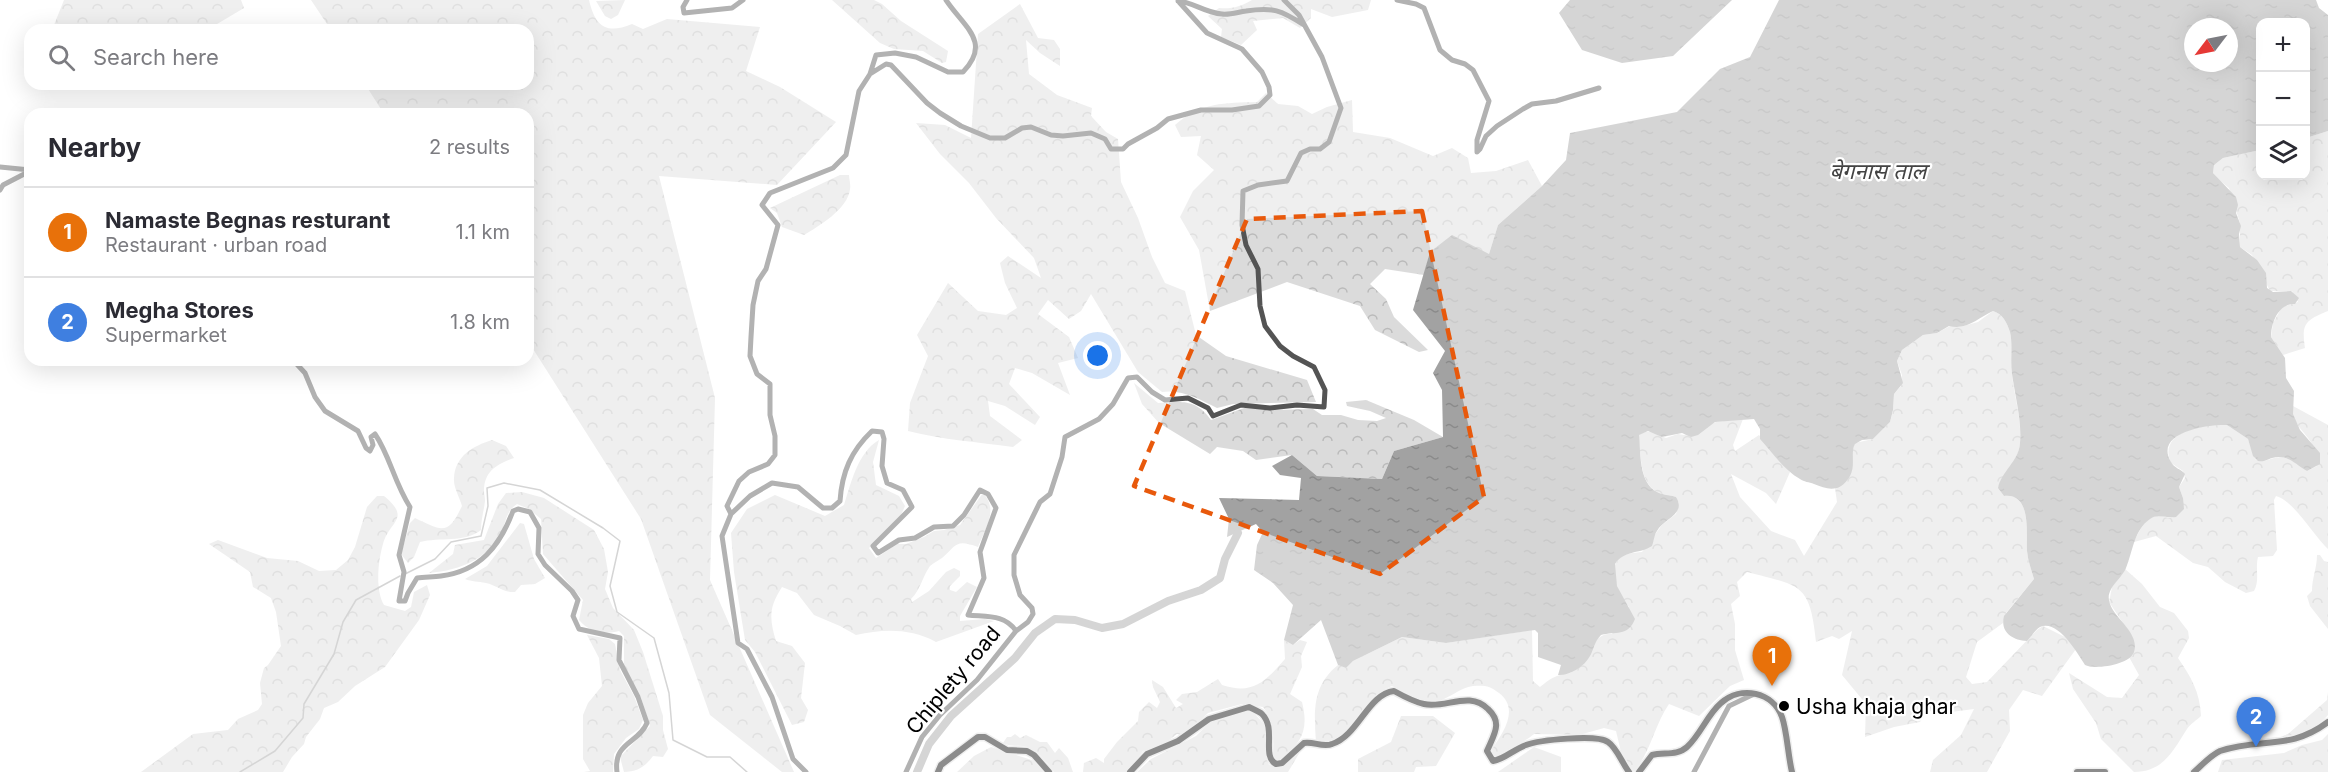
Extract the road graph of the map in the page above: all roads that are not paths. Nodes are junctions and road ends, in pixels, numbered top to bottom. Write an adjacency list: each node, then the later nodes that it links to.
1 (687, 0): 2 (street)
2 (743, 0)
3 (946, 0): 8 (street)
4 (1284, 0): 7 (street)
5 (1397, 0): 9 (street)
6 (1178, 1): 7 (street); 8 (street)
7 (1305, 25): 16 (street)
8 (870, 74): 15 (street)
9 (1599, 88)
10 (0, 167): 11 (street)
11 (24, 170)
12 (24, 174): 13 (street)
13 (0, 190)
14 (299, 366): 19 (street)
15 (731, 514): 16 (street, Chiplety road); 20 (street)
16 (1016, 631): 21 (street, Chiplety road)
17 (1755, 693): 26 (main road); 27 (street); 28 (main road)
18 (2328, 722): 31 (main road)
19 (617, 772)
20 (806, 772)
21 (906, 772)
22 (938, 772): 23 (main road)
23 (1049, 772)
24 (1130, 772): 25 (main road)
25 (1629, 772)
26 (1639, 772)
27 (1694, 772)
28 (1792, 772)
29 (2077, 772): 30 (main road)
30 (2105, 772)
31 (2194, 772)

